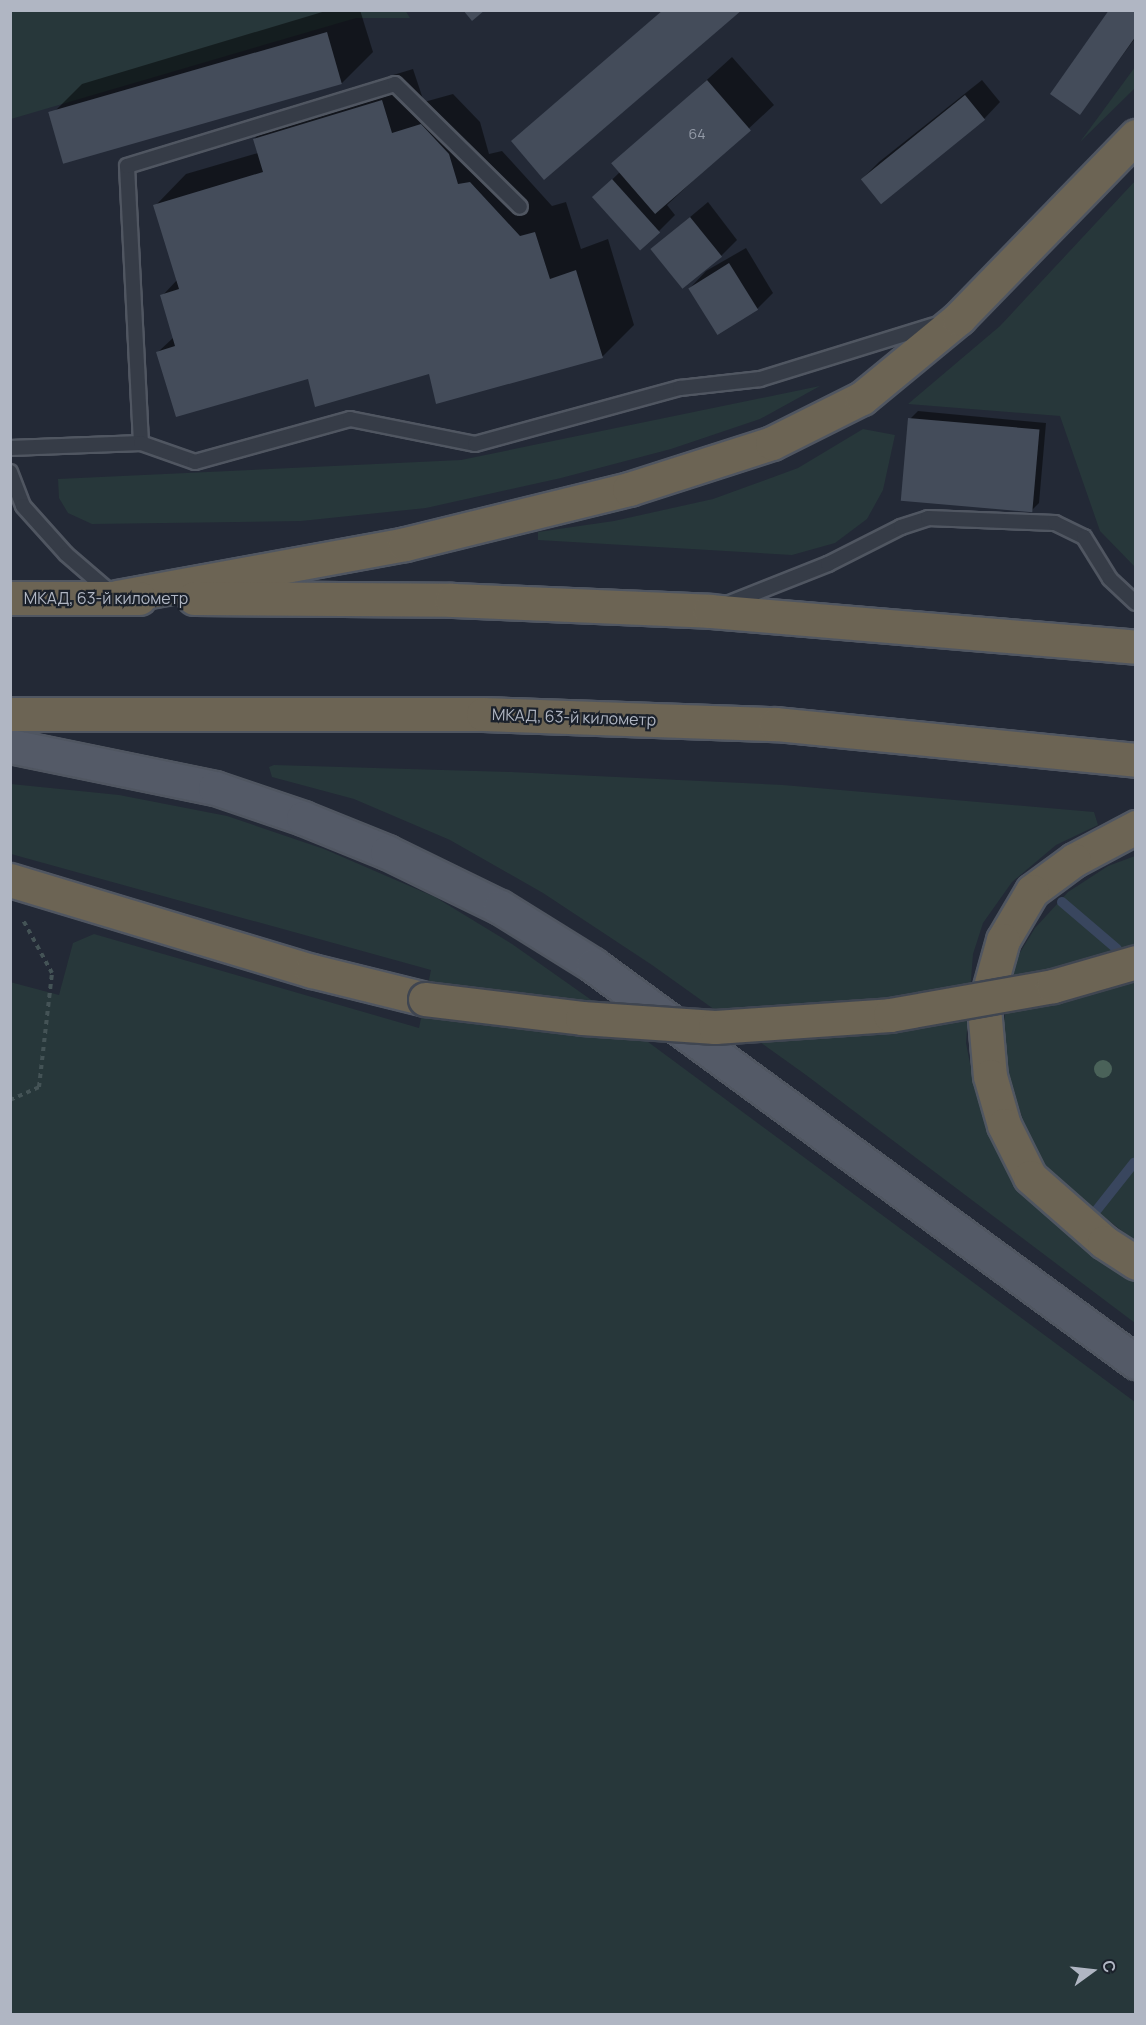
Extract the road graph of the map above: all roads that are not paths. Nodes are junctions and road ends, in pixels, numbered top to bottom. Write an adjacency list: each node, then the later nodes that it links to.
1 (1136, 136): 3 (highway)
2 (520, 207): 4 (lane)
3 (959, 318): 4 (lane); 7 (highway)
4 (141, 443): 5 (lane)
5 (10, 448)
6 (10, 472): 7 (lane)
7 (117, 597): 8 (highway, МКАД, 63-й километр); 10 (highway, МКАД, 63-й километр)
8 (10, 598)
9 (1136, 603): 10 (lane)
10 (710, 611): 11 (highway, МКАД, 63-й километр)
11 (1136, 647)
12 (10, 714): 14 (highway, МКАД, 63-й километр)
13 (10, 746): 19 (main road)
14 (1136, 760)
15 (1136, 827): 18 (highway)
16 (10, 880): 17 (highway, bridge)
17 (1136, 962)
18 (1136, 1263)
19 (1136, 1362)

